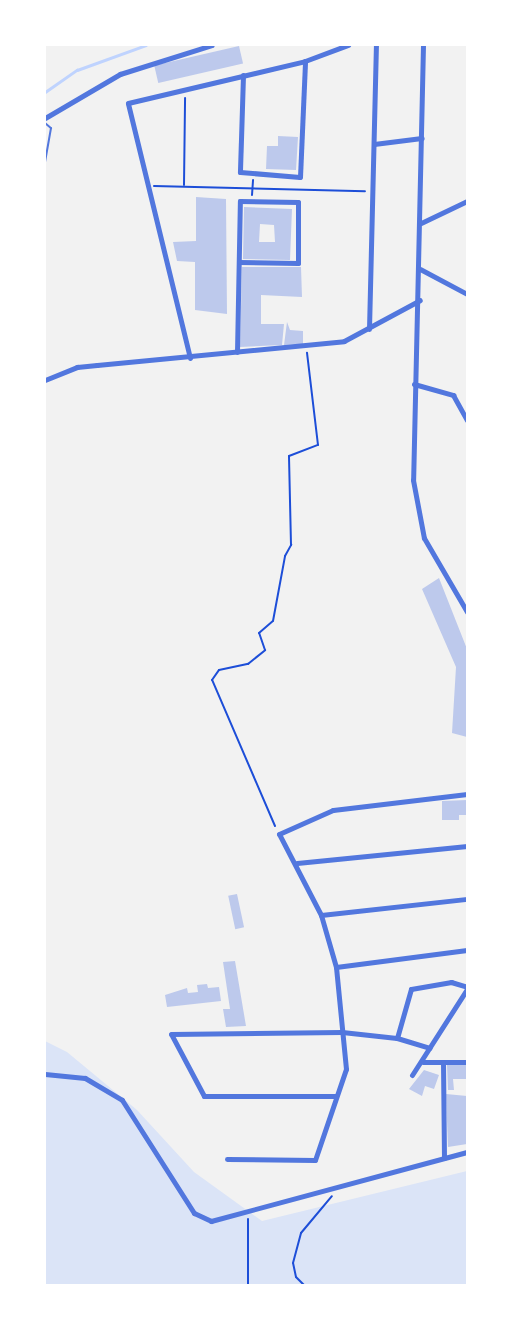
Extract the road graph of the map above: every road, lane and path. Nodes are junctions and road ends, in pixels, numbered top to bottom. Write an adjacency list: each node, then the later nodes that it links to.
1 (212, 45): 8 (street)
2 (348, 45): 5 (street)
3 (376, 45): 11 (street)
4 (423, 45): 10 (street)
5 (305, 61): 6 (street); 13 (street)
6 (243, 75): 7 (street); 13 (street)
7 (185, 89): 14 (path); 15 (street)
8 (45, 118)
9 (45, 123): 12 (lane)
10 (422, 138): 11 (street); 20 (street)
11 (374, 144): 17 (street)
12 (45, 163)
13 (253, 173): 16 (path)
14 (184, 185): 15 (path); 16 (path)
15 (148, 186): 28 (street)
16 (253, 187): 17 (path); 18 (path)
17 (373, 191): 25 (street)
18 (252, 201): 21 (street); 21 (street)
19 (467, 201): 20 (street)
20 (421, 223): 22 (street)
21 (239, 262): 27 (street)
22 (420, 269): 23 (street); 24 (street)
23 (467, 294)
24 (420, 300): 25 (street); 30 (street)
25 (369, 329): 26 (street)
26 (306, 347): 27 (street); 34 (path)
27 (237, 352): 28 (street)
28 (190, 358): 29 (street)
29 (45, 380)
30 (414, 384): 31 (street); 32 (street)
31 (467, 420)
32 (467, 612)
33 (467, 794): 34 (street)
34 (279, 834): 36 (street)
35 (467, 846): 36 (street)
36 (297, 862): 38 (street)
37 (467, 899): 38 (street)
38 (321, 915): 40 (street)
39 (467, 950): 40 (street)
40 (336, 967): 42 (street)
41 (467, 988): 43 (street); 44 (street)
42 (342, 1032): 43 (street); 50 (street); 50 (street)
43 (397, 1038): 44 (street)
44 (430, 1048): 45 (street)
45 (423, 1062): 46 (street); 49 (street)
46 (443, 1062): 47 (street); 52 (street)
47 (467, 1062)
48 (45, 1074): 55 (street)
49 (412, 1075)
50 (336, 1096): 53 (street)
51 (467, 1152): 52 (street)
52 (444, 1158): 54 (street)
53 (227, 1159)
54 (340, 1187): 55 (street); 57 (path)
55 (248, 1214): 56 (path)
56 (248, 1285)
57 (304, 1285)

